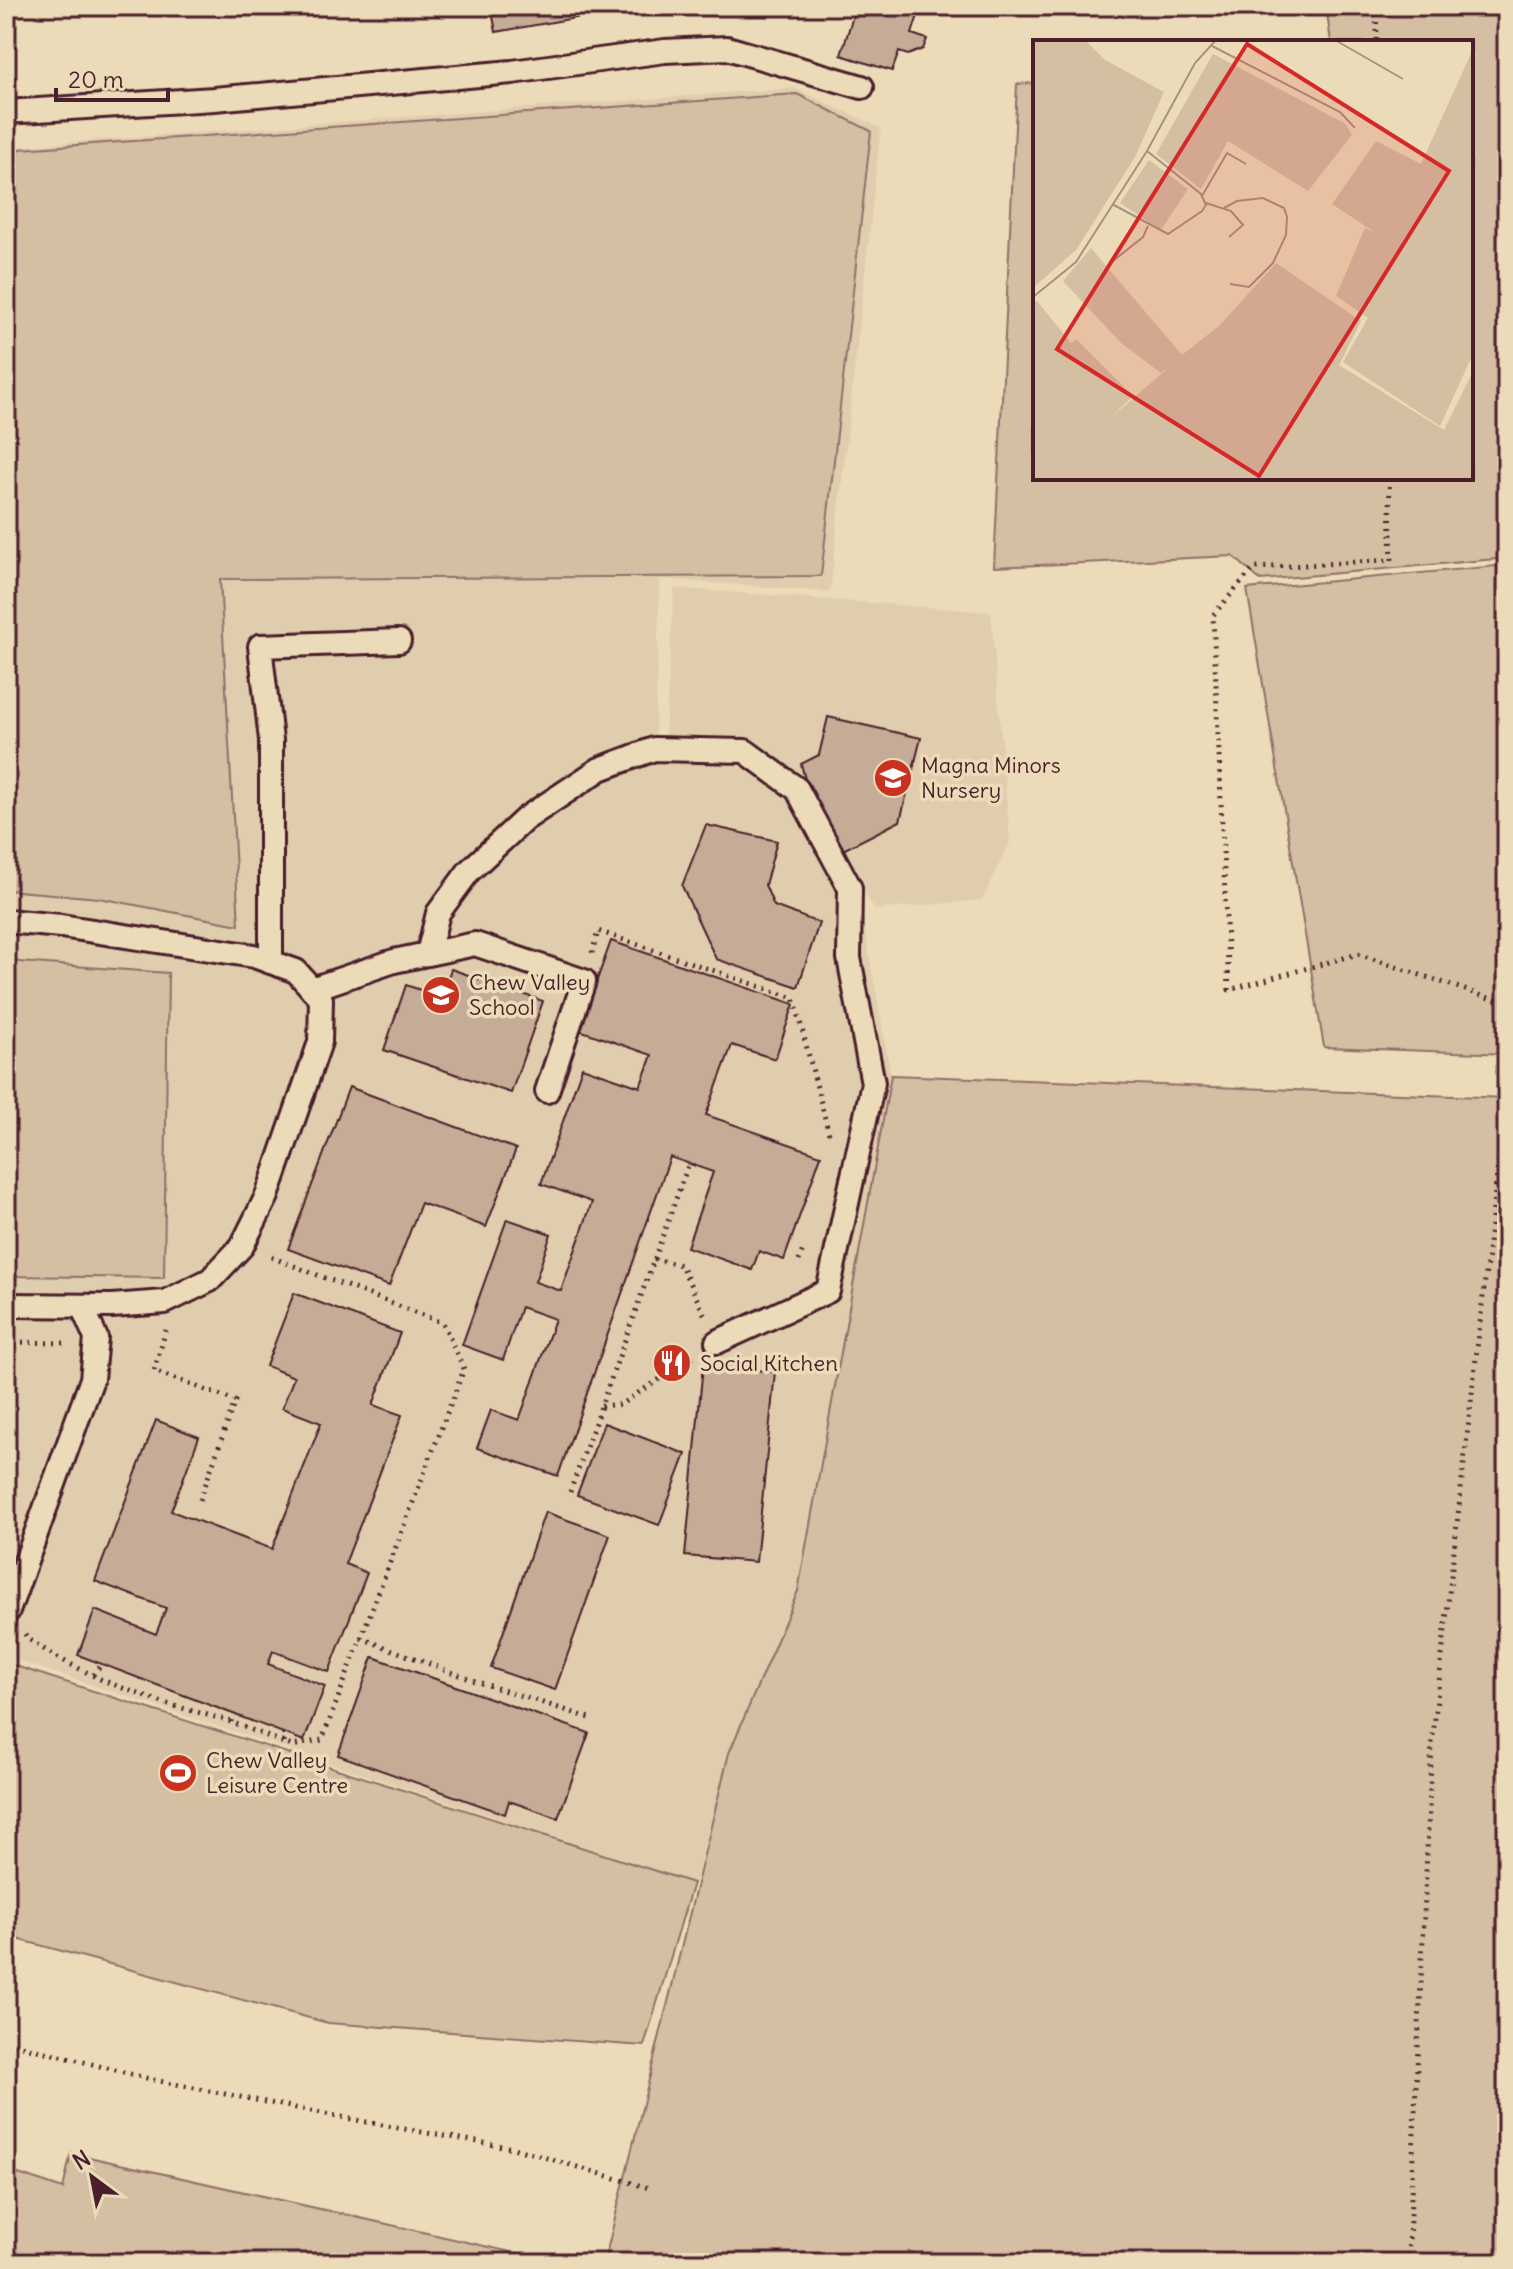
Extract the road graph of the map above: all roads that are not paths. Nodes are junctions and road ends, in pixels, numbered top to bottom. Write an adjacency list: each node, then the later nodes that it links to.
1 (862, 87): 2 (lane)
2 (6, 112)
3 (399, 641): 6 (lane)
4 (6, 921): 6 (lane)
5 (428, 954): 7 (lane); 8 (lane); 11 (lane)
6 (271, 962): 7 (lane)
7 (312, 989): 10 (lane)
8 (547, 1091)
9 (6, 1305): 10 (lane)
10 (82, 1306): 12 (lane)
11 (717, 1342)
12 (8, 1611)

